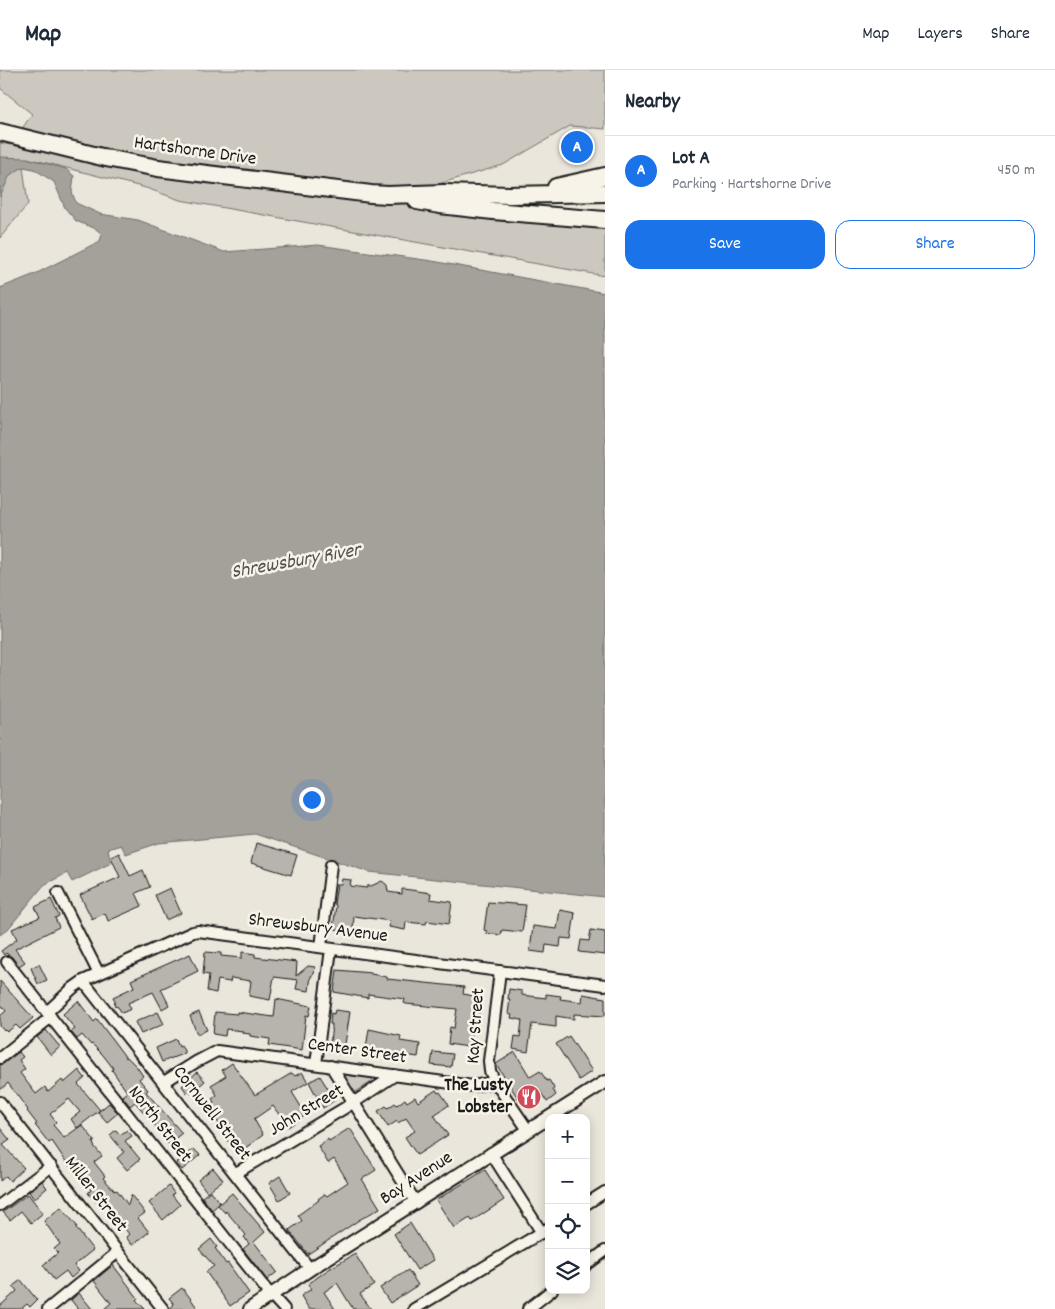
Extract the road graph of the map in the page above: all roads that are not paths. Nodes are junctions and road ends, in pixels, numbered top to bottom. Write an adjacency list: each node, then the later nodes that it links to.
1 (0, 132): 5 (main road, Hartshorne Drive)
2 (605, 176): 6 (main road)
3 (605, 184): 6 (main road)
4 (605, 193): 6 (main road, Hartshorne Drive)
5 (388, 195): 6 (main road, Hartshorne Drive); 8 (main road, Hartshorne Drive)
6 (528, 195): 7 (main road)
7 (605, 200)
8 (605, 220)
9 (331, 865): 11 (street)
10 (58, 893): 14 (street)
11 (326, 948): 13 (street, Shrewsbury Avenue); 14 (street, Shrewsbury Avenue); 19 (street)
12 (7, 962): 17 (street, North Street)
13 (500, 971): 16 (street, Shrewsbury Avenue); 23 (street, Kay Street)
14 (99, 974): 15 (street, Shrewsbury Avenue)
15 (83, 981): 17 (street, Shrewsbury Avenue); 22 (street, Cornwell Street)
16 (605, 985)
17 (49, 1014): 18 (street, Shrewsbury Avenue); 40 (street, North Street)
18 (0, 1058)
19 (316, 1064): 20 (street, Center Street); 22 (street, Center Street)
20 (331, 1066): 21 (street, Center Street); 26 (street)
21 (395, 1075): 23 (street, Center Street); 26 (street, John Street)
22 (164, 1082): 30 (street, Cornwell Street)
23 (495, 1082): 27 (street)
24 (605, 1082): 27 (street, Bay Avenue)
25 (0, 1102): 29 (street, Miller Street)
26 (354, 1103): 30 (street, John Street); 33 (street)
27 (528, 1130): 28 (street, Bay Avenue)
28 (491, 1153): 33 (street, Bay Avenue); 35 (street)
29 (50, 1166): 34 (street); 37 (street, Miller Street)
30 (236, 1173): 39 (street, Cornwell Street)
31 (605, 1192): 32 (street)
32 (590, 1201)
33 (416, 1203): 39 (street, Bay Avenue)
34 (0, 1205)
35 (545, 1231): 46 (street)
36 (605, 1251): 38 (street)
37 (118, 1252): 42 (street); 43 (street, Miller Street)
38 (590, 1262)
39 (310, 1269): 40 (street, Bay Avenue)
40 (272, 1294): 44 (street, Bay Avenue); 45 (street, North Street)
41 (547, 1294): 47 (street)
42 (48, 1309)
43 (163, 1309)
44 (250, 1309)
45 (284, 1309)
46 (414, 1309)
47 (528, 1309)

